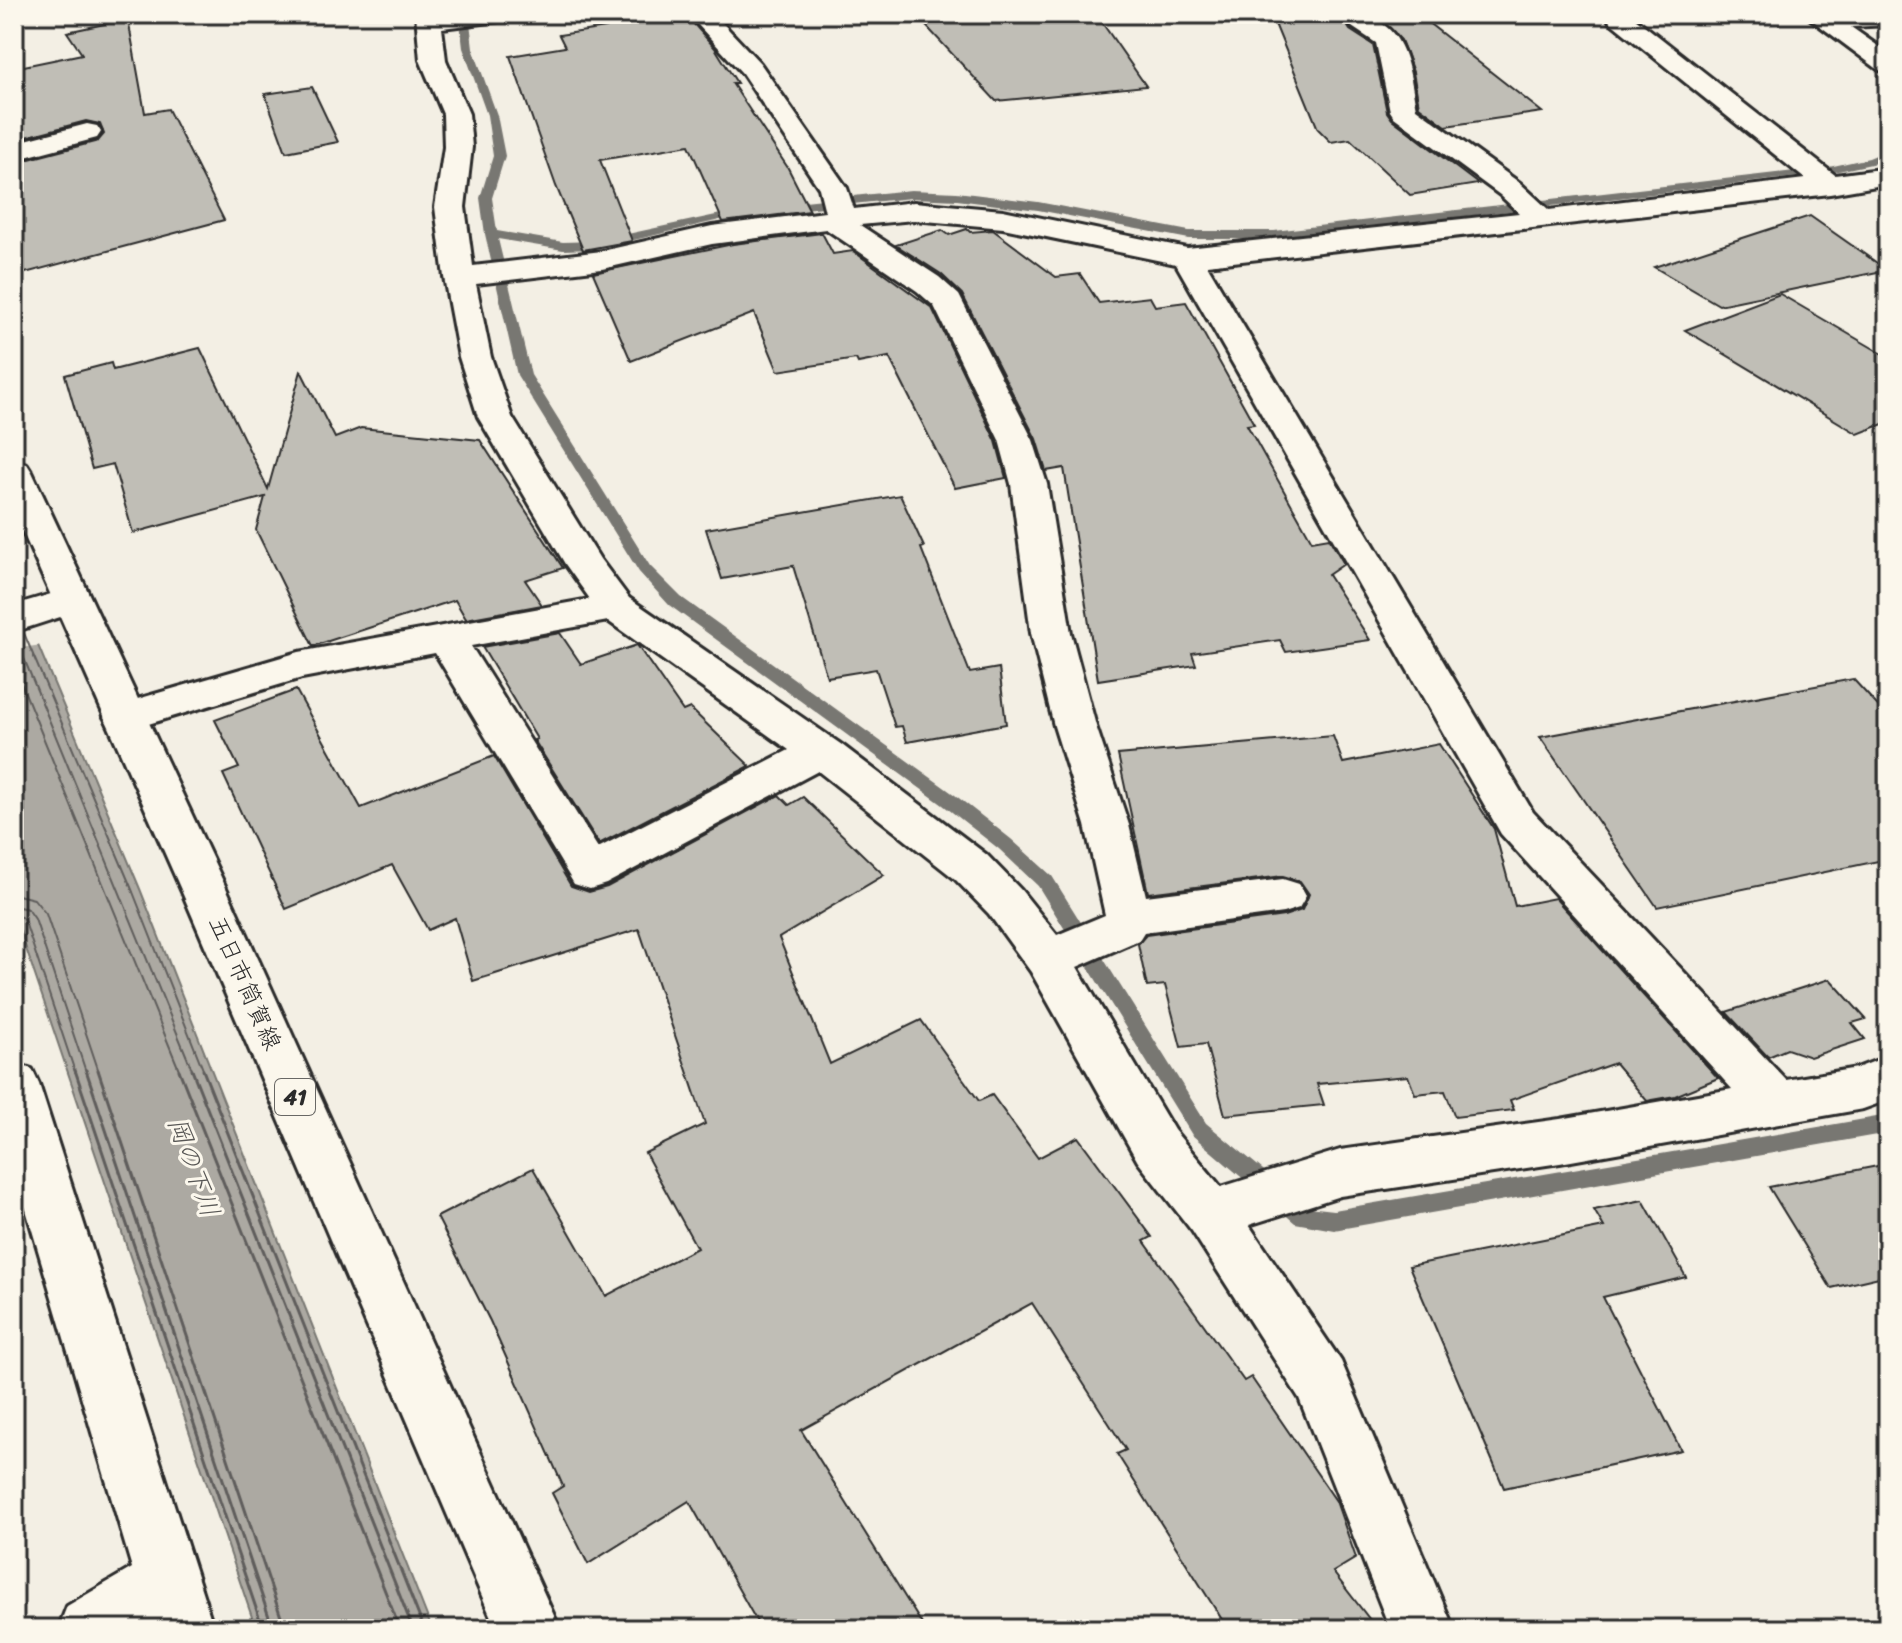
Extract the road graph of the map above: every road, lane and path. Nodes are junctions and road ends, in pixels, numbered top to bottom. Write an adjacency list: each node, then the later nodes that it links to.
1 (700, 14): 14 (street)
2 (1355, 14): 13 (street)
3 (494, 15): 7 (street)
4 (1619, 17): 11 (street)
5 (1821, 18): 6 (street); 8 (street)
6 (1888, 18)
7 (434, 19): 16 (street)
8 (1888, 65)
9 (87, 132): 10 (street)
10 (14, 152)
11 (1820, 176): 12 (street); 13 (street)
12 (1888, 176)
13 (1532, 209): 15 (street)
14 (836, 210): 15 (street); 16 (street); 24 (street)
15 (1187, 257): 28 (street)
16 (465, 277): 18 (street)
17 (14, 472): 19 (street, 五日市筒賀線 / 41)
18 (615, 607): 20 (street); 22 (street)
19 (42, 610): 21 (street, 五日市筒賀線 / 41)
20 (446, 638): 21 (street); 22 (street)
21 (125, 717): 32 (street, 五日市筒賀線 / 41)
22 (820, 752): 25 (street)
23 (1283, 896): 24 (street)
24 (1125, 922): 25 (street)
25 (1051, 958): 29 (street)
26 (1888, 1077): 28 (street)
27 (14, 1084): 30 (street)
28 (1775, 1102): 29 (street)
29 (1224, 1209): 33 (street)
30 (175, 1606): 31 (street)
31 (90, 1629)
32 (528, 1629)
33 (1422, 1629)

